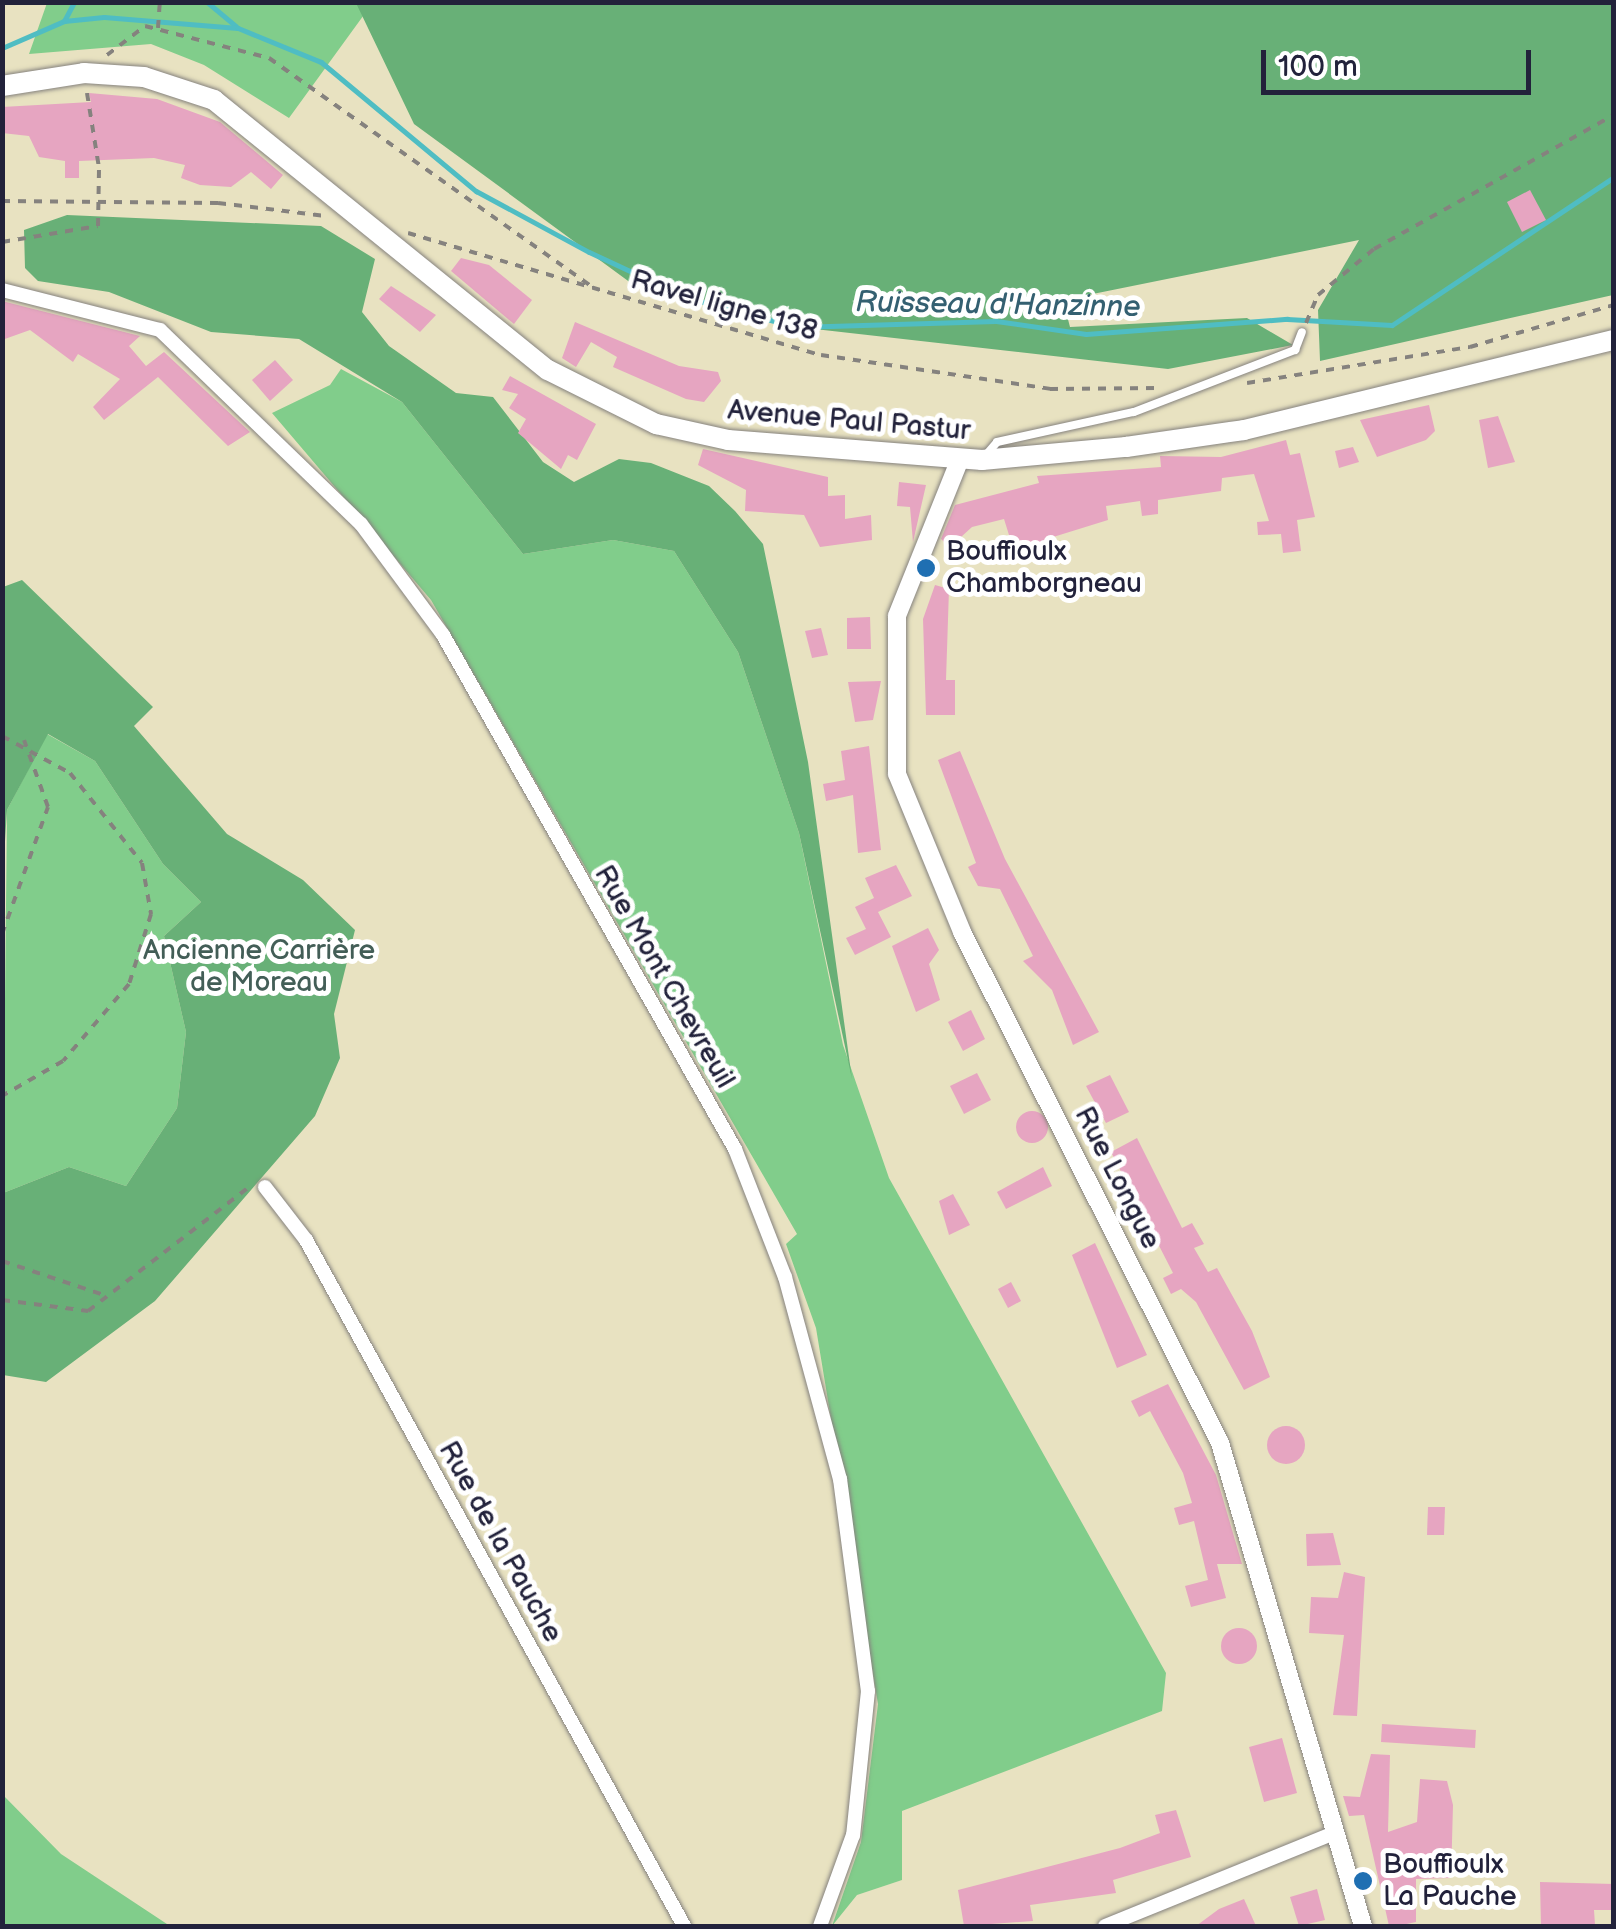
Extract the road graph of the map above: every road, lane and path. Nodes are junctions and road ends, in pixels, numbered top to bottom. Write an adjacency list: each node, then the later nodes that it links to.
1 (159, 5): 2 (path)
2 (158, 25): 3 (path); 10 (path)
3 (84, 73): 4 (main road, Avenue Paul Pastur); 8 (main road, Avenue Paul Pastur); 9 (path, bridge)
4 (2, 86)
5 (1614, 115): 13 (path)
6 (2, 201): 7 (path)
7 (340, 219)
8 (372, 225): 10 (path, Ravel ligne 138); 18 (main road, Avenue Paul Pastur)
9 (2, 242)
10 (594, 288): 17 (path, Ravel ligne 138)
11 (2, 290): 30 (street, Rue Mont Chevreuil)
12 (1614, 305): 16 (path)
13 (1310, 315)
14 (1302, 332): 17 (lane)
15 (1614, 340): 19 (main road, Avenue Paul Pastur)
16 (1230, 384)
17 (1192, 387): 19 (lane)
18 (960, 460): 19 (main road, Avenue Paul Pastur); 28 (street, Rue Longue)
19 (982, 460)
20 (2, 736): 21 (path)
21 (24, 740): 22 (path); 23 (path)
22 (2, 934)
23 (2, 1096)
24 (265, 1186): 26 (path); 29 (street, Rue de la Pauche)
25 (2, 1261): 26 (path)
26 (108, 1296): 27 (path)
27 (2, 1300)
28 (1332, 1834): 31 (street); 32 (street, Rue Longue)
29 (684, 1926)
30 (820, 1926)
31 (1105, 1926)
32 (1363, 1926)

